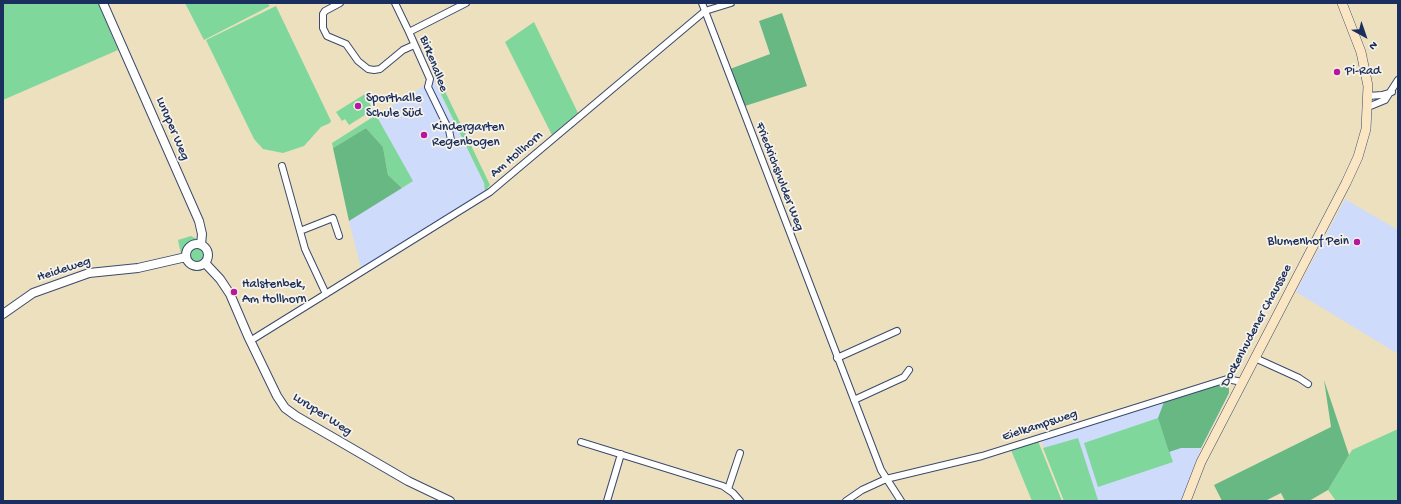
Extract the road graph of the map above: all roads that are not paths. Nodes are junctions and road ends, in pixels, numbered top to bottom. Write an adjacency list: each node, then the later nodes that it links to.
1 (103, 3): 20 (street, Luruper Weg)
2 (340, 3): 10 (street)
3 (395, 3): 9 (street)
4 (466, 3): 9 (street, Birkenallee)
5 (702, 3): 8 (street, Friedrichshulder Weg)
6 (731, 3): 8 (street)
7 (1342, 3): 13 (main road, Dockenhudener Chaussee)
8 (705, 11): 23 (street, Am Hollhorn); 27 (street, Friedrichshulder Weg)
9 (409, 32): 10 (street, Birkenallee)
10 (414, 45): 16 (street, Birkenallee)
11 (1398, 80): 12 (street)
12 (1392, 92): 13 (street); 14 (street); 15 (street)
13 (1368, 96): 15 (main road, Dockenhudener Chaussee)
14 (1398, 96)
15 (1368, 107): 28 (main road, Dockenhudener Chaussee)
16 (451, 140)
17 (282, 166): 18 (street)
18 (300, 231): 19 (street); 23 (street)
19 (339, 236)
20 (201, 245): 21 (street); 22 (street)
21 (186, 257): 22 (street); 24 (street, Heideweg)
22 (204, 263): 26 (street, Luruper Weg)
23 (326, 294): 26 (street, Am Hollhorn)
24 (3, 314)
25 (897, 331): 27 (street)
26 (250, 341): 38 (street, Luruper Weg)
27 (837, 358): 32 (street, Friedrichshulder Weg)
28 (1255, 358): 30 (main road, Dockenhudener Chaussee); 31 (street)
29 (909, 370): 32 (street)
30 (1242, 382): 36 (street, Eielkampsweg); 43 (main road, Dockenhudener Chaussee)
31 (1308, 384)
32 (854, 400): 36 (street, Friedrichshulder Weg)
33 (581, 442): 35 (street)
34 (740, 453): 37 (street)
35 (621, 454): 37 (street); 39 (street)
36 (886, 479): 41 (street, Eielkampsweg); 42 (street, Friedrichshulder Weg)
37 (728, 489): 40 (street)
38 (450, 501)
39 (607, 501)
40 (740, 501)
41 (846, 501)
42 (901, 501)
43 (1186, 501)

